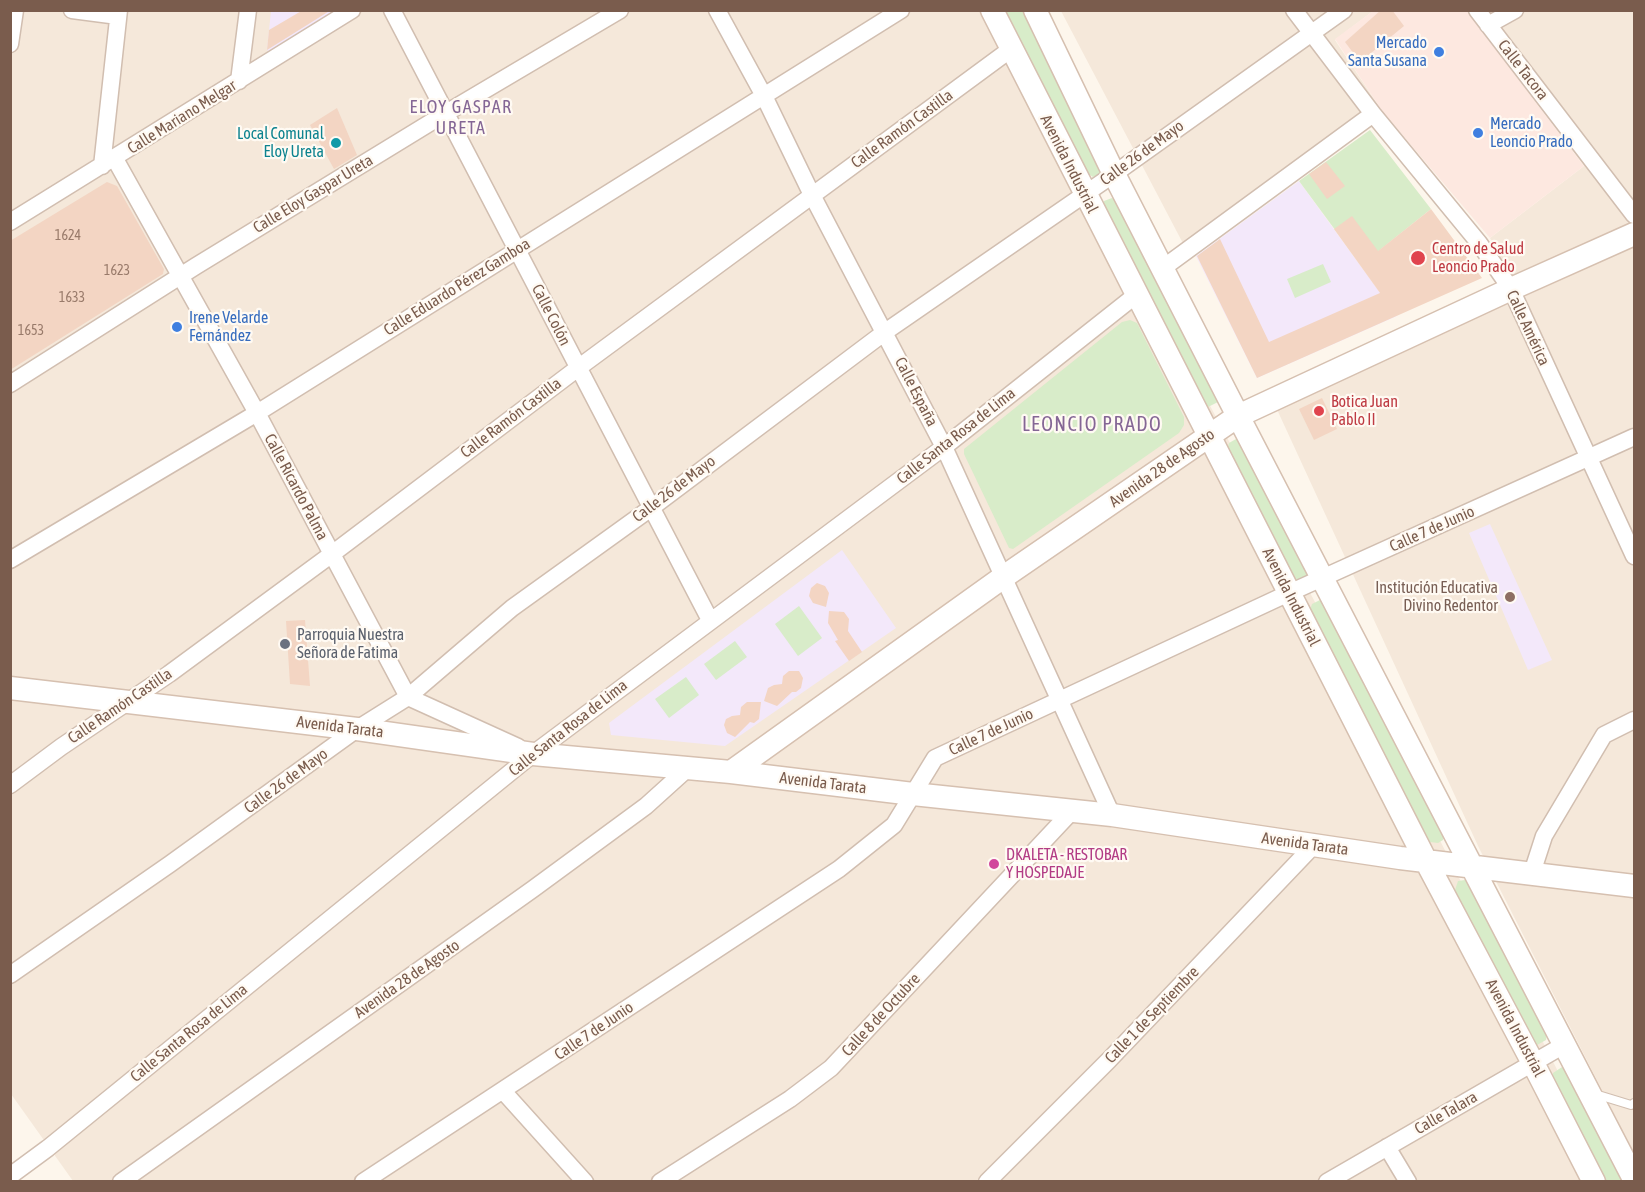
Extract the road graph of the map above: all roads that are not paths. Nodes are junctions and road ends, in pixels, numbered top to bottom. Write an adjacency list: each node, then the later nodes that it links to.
1 (15, 10): 18 (street)
2 (72, 10): 15 (street)
3 (248, 10): 20 (street)
4 (352, 10): 20 (street, Calle Mariano Melgar)
5 (392, 10): 22 (street, Calle Colón)
6 (620, 10): 22 (street, Calle Eloy Gaspar Ureta)
7 (717, 10): 21 (street, Calle España)
8 (902, 10): 21 (street, Calle Eduardo Pérez Gamboa)
9 (992, 10): 19 (street, Avenida Industrial)
10 (1035, 10): 25 (street)
11 (1294, 10): 17 (street, Calle América)
12 (1344, 10): 17 (street, Calle 26 de Mayo)
13 (1477, 10): 16 (street, Calle Tacora)
14 (1515, 10): 16 (street)
15 (118, 13): 24 (street)
16 (1488, 25): 28 (street, Calle Tacora)
17 (1310, 33): 23 (street, Calle América); 25 (street, Calle 26 de Mayo)
18 (10, 44)
19 (1011, 49): 26 (street, Avenida Industrial); 27 (street, Calle Ramón Castilla)
20 (239, 81): 24 (street, Calle Mariano Melgar)
21 (764, 96): 27 (street, Calle España); 31 (street, Calle Eduardo Pérez Gamboa)
22 (446, 113): 31 (street, Calle Colón); 33 (street, Calle Eloy Gaspar Ureta)
23 (1373, 114): 32 (street); 34 (street, Calle América)
24 (108, 162): 29 (street, Calle Mariano Melgar); 33 (street, Calle Ricardo Palma)
25 (1114, 174): 26 (street, Calle 26 de Mayo); 32 (street)
26 (1084, 194): 35 (street, Avenida Industrial); 36 (street, Calle 26 de Mayo)
27 (812, 195): 36 (street, Calle España); 37 (street, Calle Ramón Castilla)
28 (1635, 215)
29 (10, 222)
30 (1635, 234): 34 (street, Avenida 28 de Agosto)
31 (517, 249): 37 (street, Calle Colón); 39 (street, Calle Eduardo Pérez Gamboa)
32 (1163, 268): 40 (street)
33 (180, 276): 38 (street, Calle Eloy Gaspar Ureta); 39 (street, Calle Ricardo Palma)
34 (1511, 289): 40 (street, Avenida 28 de Agosto); 44 (street, Calle América)
35 (1136, 295): 41 (street, Avenida Industrial); 43 (street, Calle Santa Rosa de Lima)
36 (885, 332): 43 (street, Calle España); 45 (street, Calle 26 de Mayo)
37 (578, 368): 45 (street, Calle Colón); 46 (street, Calle Ramón Castilla)
38 (10, 384)
39 (257, 413): 46 (street, Calle Ricardo Palma); 48 (street, Calle Eduardo Pérez Gamboa)
40 (1238, 416): 41 (street, Avenida 28 de Agosto); 50 (street)
41 (1208, 436): 49 (street, Avenida 28 de Agosto); 51 (street, Avenida Industrial)
42 (1635, 437): 44 (street, Calle 7 de Junio)
43 (944, 447): 49 (street, Calle España); 52 (street, Calle Santa Rosa de Lima)
44 (1589, 458): 47 (street, Calle América); 50 (street, Calle 7 de Junio)
45 (651, 508): 52 (street, Calle Colón); 54 (street, Calle 26 de Mayo)
46 (332, 554): 54 (street, Calle Ricardo Palma); 56 (street, Calle Ramón Castilla)
47 (1635, 556)
48 (10, 560)
49 (1002, 578): 55 (street, Calle España); 61 (street, Avenida 28 de Agosto)
50 (1322, 579): 51 (street, Calle 7 de Junio); 68 (street)
51 (1289, 593): 55 (street, Calle 7 de Junio); 67 (street, Avenida Industrial)
52 (710, 620): 59 (street, Calle Santa Rosa de Lima)
53 (10, 688): 56 (street, Avenida Tarata)
54 (408, 697): 58 (street, Calle 26 de Mayo); 59 (street)
55 (1059, 700): 63 (street, Calle 7 de Junio); 65 (street, Calle España)
56 (129, 702): 58 (street, Avenida Tarata); 62 (street, Calle Ramón Castilla)
57 (1635, 720): 69 (street)
58 (357, 729): 59 (street, Avenida Tarata); 71 (street, Calle 26 de Mayo)
59 (533, 754): 60 (street, Avenida Tarata); 78 (street, Calle Santa Rosa de Lima)
60 (687, 769): 61 (street, Avenida Tarata); 80 (street, Avenida 28 de Agosto)
61 (731, 772): 63 (street, Avenida Tarata)
62 (10, 785)
63 (912, 794): 64 (street, Avenida Tarata); 74 (street, Calle 7 de Junio)
64 (1071, 812): 65 (street, Avenida Tarata); 83 (street, Calle 8 de Octubre)
65 (1112, 815): 66 (street, Avenida Tarata)
66 (1314, 845): 67 (street, Avenida Tarata); 84 (street, Calle 1 de Septiembre)
67 (1426, 861): 68 (street, Avenida Tarata); 73 (street, Avenida Industrial)
68 (1471, 865): 69 (street, Avenida Tarata); 72 (street)
69 (1532, 873): 70 (street, Avenida Tarata)
70 (1635, 886)
71 (10, 975)
72 (1564, 1045): 73 (street, Calle Talara); 75 (street)
73 (1533, 1063): 77 (street, Calle Talara); 87 (street, Avenida Industrial)
74 (504, 1091): 81 (street, Calle 7 de Junio); 82 (street)
75 (1589, 1092): 76 (lane); 79 (street)
76 (1633, 1107)
77 (1387, 1147): 85 (street, Calle Talara); 86 (street)
78 (10, 1176)
79 (1635, 1179)
80 (121, 1182)
81 (363, 1182)
82 (585, 1182)
83 (660, 1182)
84 (987, 1182)
85 (1327, 1182)
86 (1407, 1182)
87 (1594, 1182)

